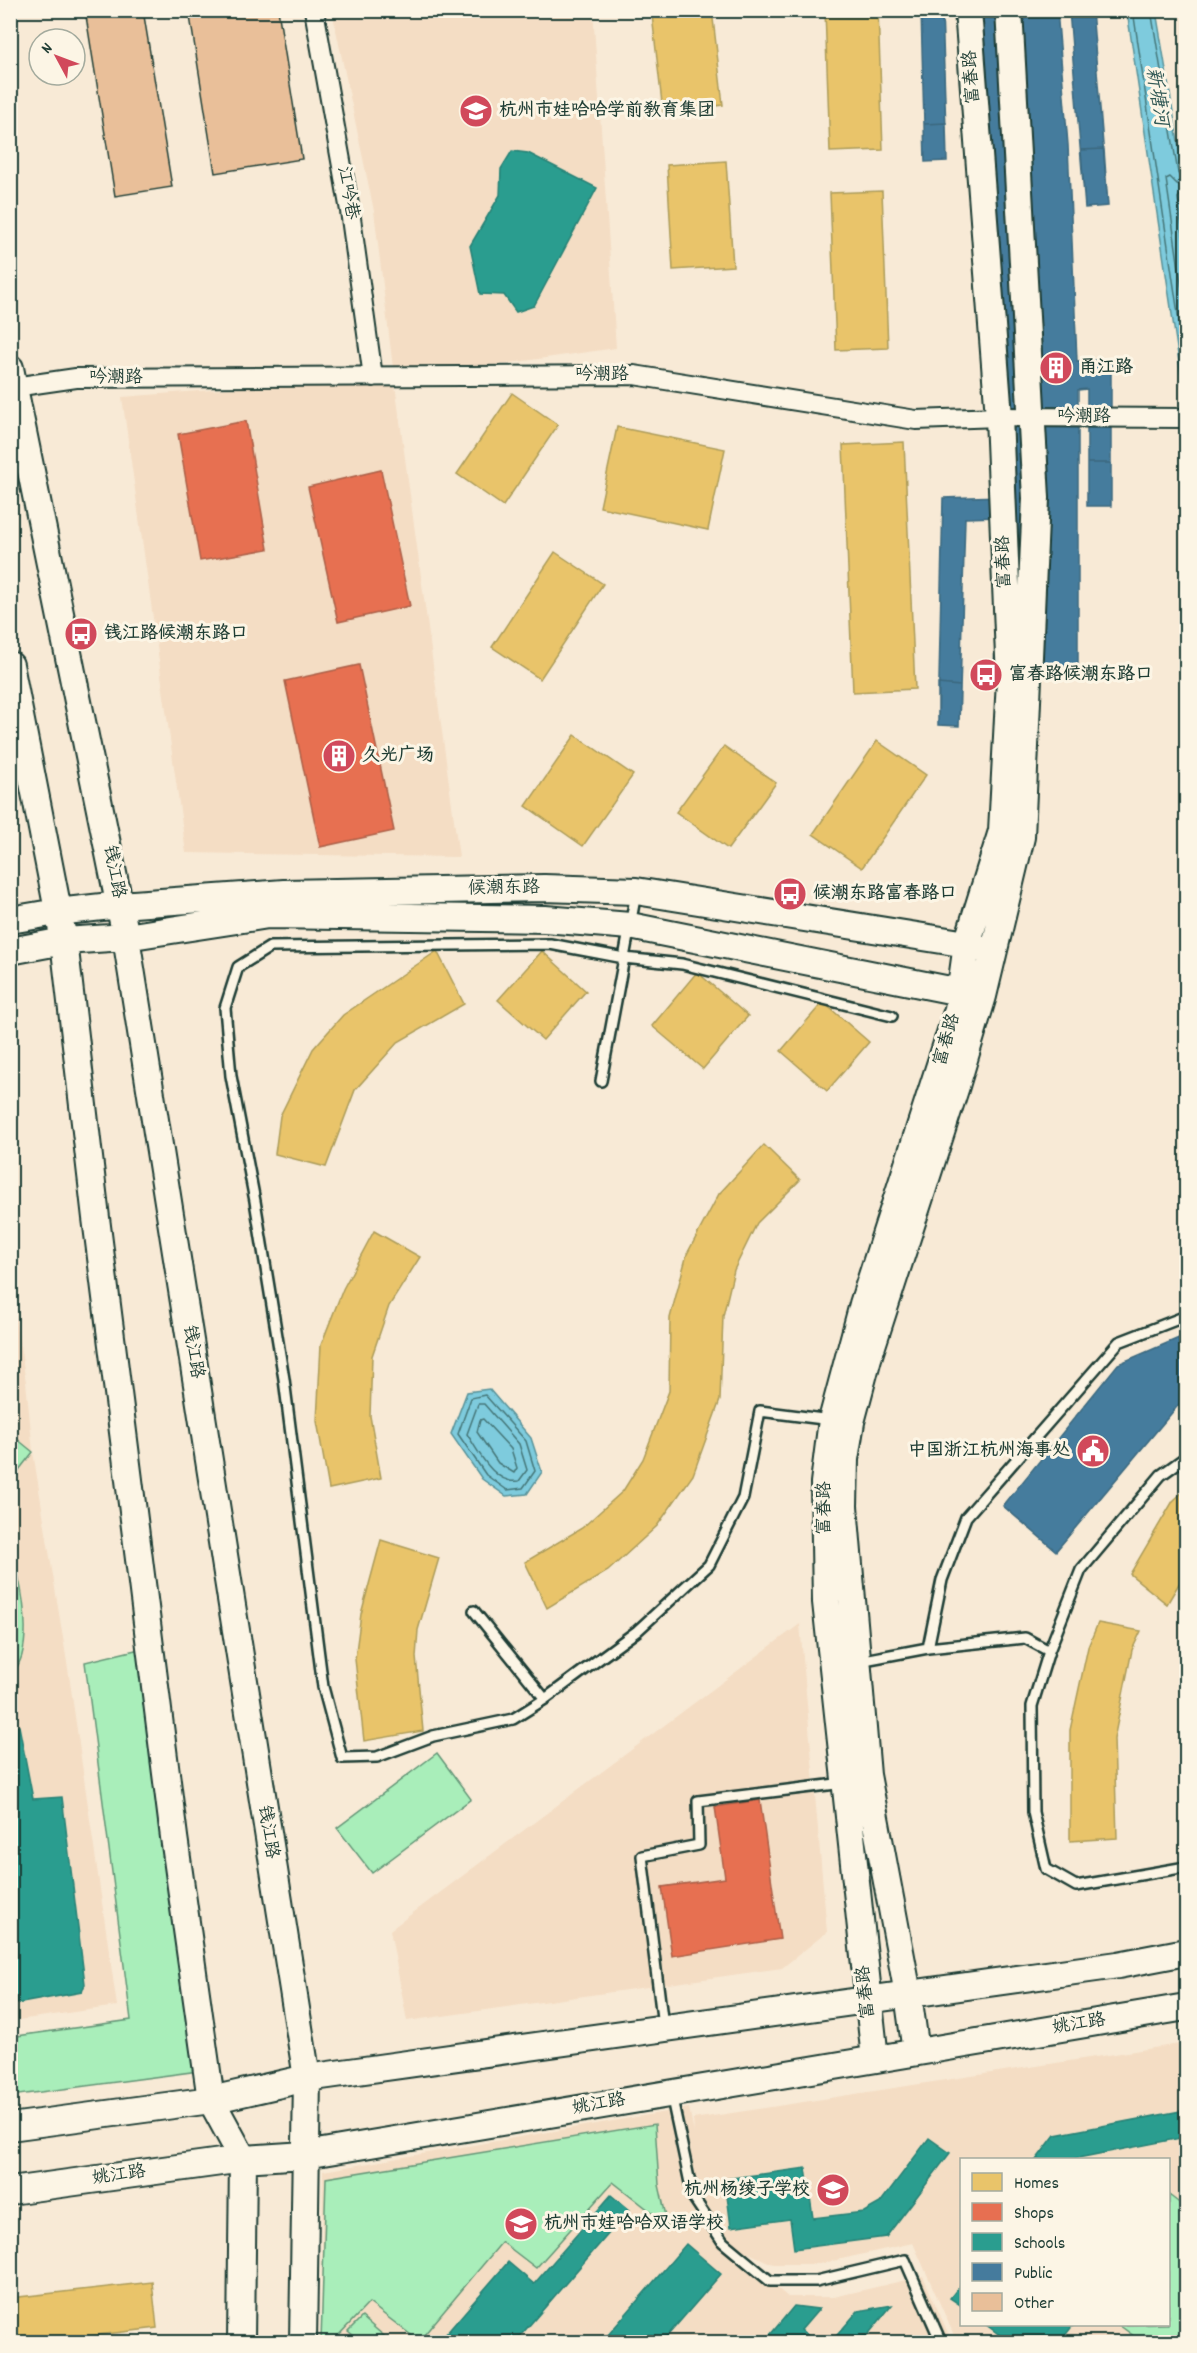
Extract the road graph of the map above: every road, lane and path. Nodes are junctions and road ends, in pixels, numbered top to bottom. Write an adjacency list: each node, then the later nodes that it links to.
1 (314, 10): 4 (street, 江吟巷)
2 (968, 10): 6 (street, 富春路)
3 (1009, 10): 7 (street, 富春路)
4 (373, 376): 5 (street, 吟潮路); 6 (street, 吟潮路)
5 (12, 377): 11 (street, 钱江路)
6 (999, 417): 7 (street, 吟潮路); 17 (street, 富春路)
7 (1031, 417): 8 (street, 吟潮路); 19 (street, 富春路)
8 (1186, 418)
9 (10, 665): 12 (street)
10 (636, 891): 11 (street, 候潮东路); 14 (lane); 17 (street, 候潮东路)
11 (120, 906): 12 (street, 候潮东路); 15 (street, 钱江路)
12 (57, 912): 13 (street, 候潮东路); 16 (street)
13 (10, 920)
14 (630, 926): 15 (street, 候潮东路); 20 (lane); 21 (street, 候潮东路)
15 (126, 937): 16 (street, 候潮东路); 41 (street, 钱江路)
16 (64, 942): 18 (street, 候潮东路); 43 (street)
17 (967, 944): 19 (street, 候潮东路); 21 (street, 富春路)
18 (10, 951)
19 (993, 953): 21 (street, 富春路)
20 (624, 958): 22 (lane); 23 (lane); 31 (lane)
21 (971, 994): 25 (street, 富春路); 30 (street, 富春路)
22 (892, 1016)
23 (600, 1081)
24 (1186, 1316): 28 (lane)
25 (832, 1420): 30 (street, 富春路); 31 (lane)
26 (1186, 1457): 29 (lane)
27 (474, 1611): 31 (lane)
28 (928, 1648): 29 (lane); 30 (lane)
29 (1049, 1651): 33 (lane)
30 (844, 1663): 32 (street, 富春路); 35 (street, 富春路)
31 (545, 1699)
32 (846, 1783): 36 (street, 富春路); 38 (lane)
33 (1186, 1868)
34 (1186, 1952): 35 (street)
35 (908, 1994): 36 (street); 39 (street, 富春路)
36 (868, 2000): 38 (street); 40 (street, 富春路)
37 (1186, 2007): 39 (street, 姚江路)
38 (663, 2028): 41 (street)
39 (916, 2052): 40 (street, 姚江路)
40 (874, 2059): 42 (street, 姚江路)
41 (306, 2078): 43 (street); 45 (street, 钱江路)
42 (671, 2093): 45 (street, 姚江路); 50 (lane)
43 (211, 2100): 44 (street); 46 (street)
44 (10, 2127)
45 (306, 2155): 46 (street, 姚江路); 49 (street, 钱江路)
46 (243, 2159): 47 (street, 姚江路); 48 (street)
47 (10, 2191)
48 (241, 2343)
49 (303, 2343)
50 (941, 2343)

